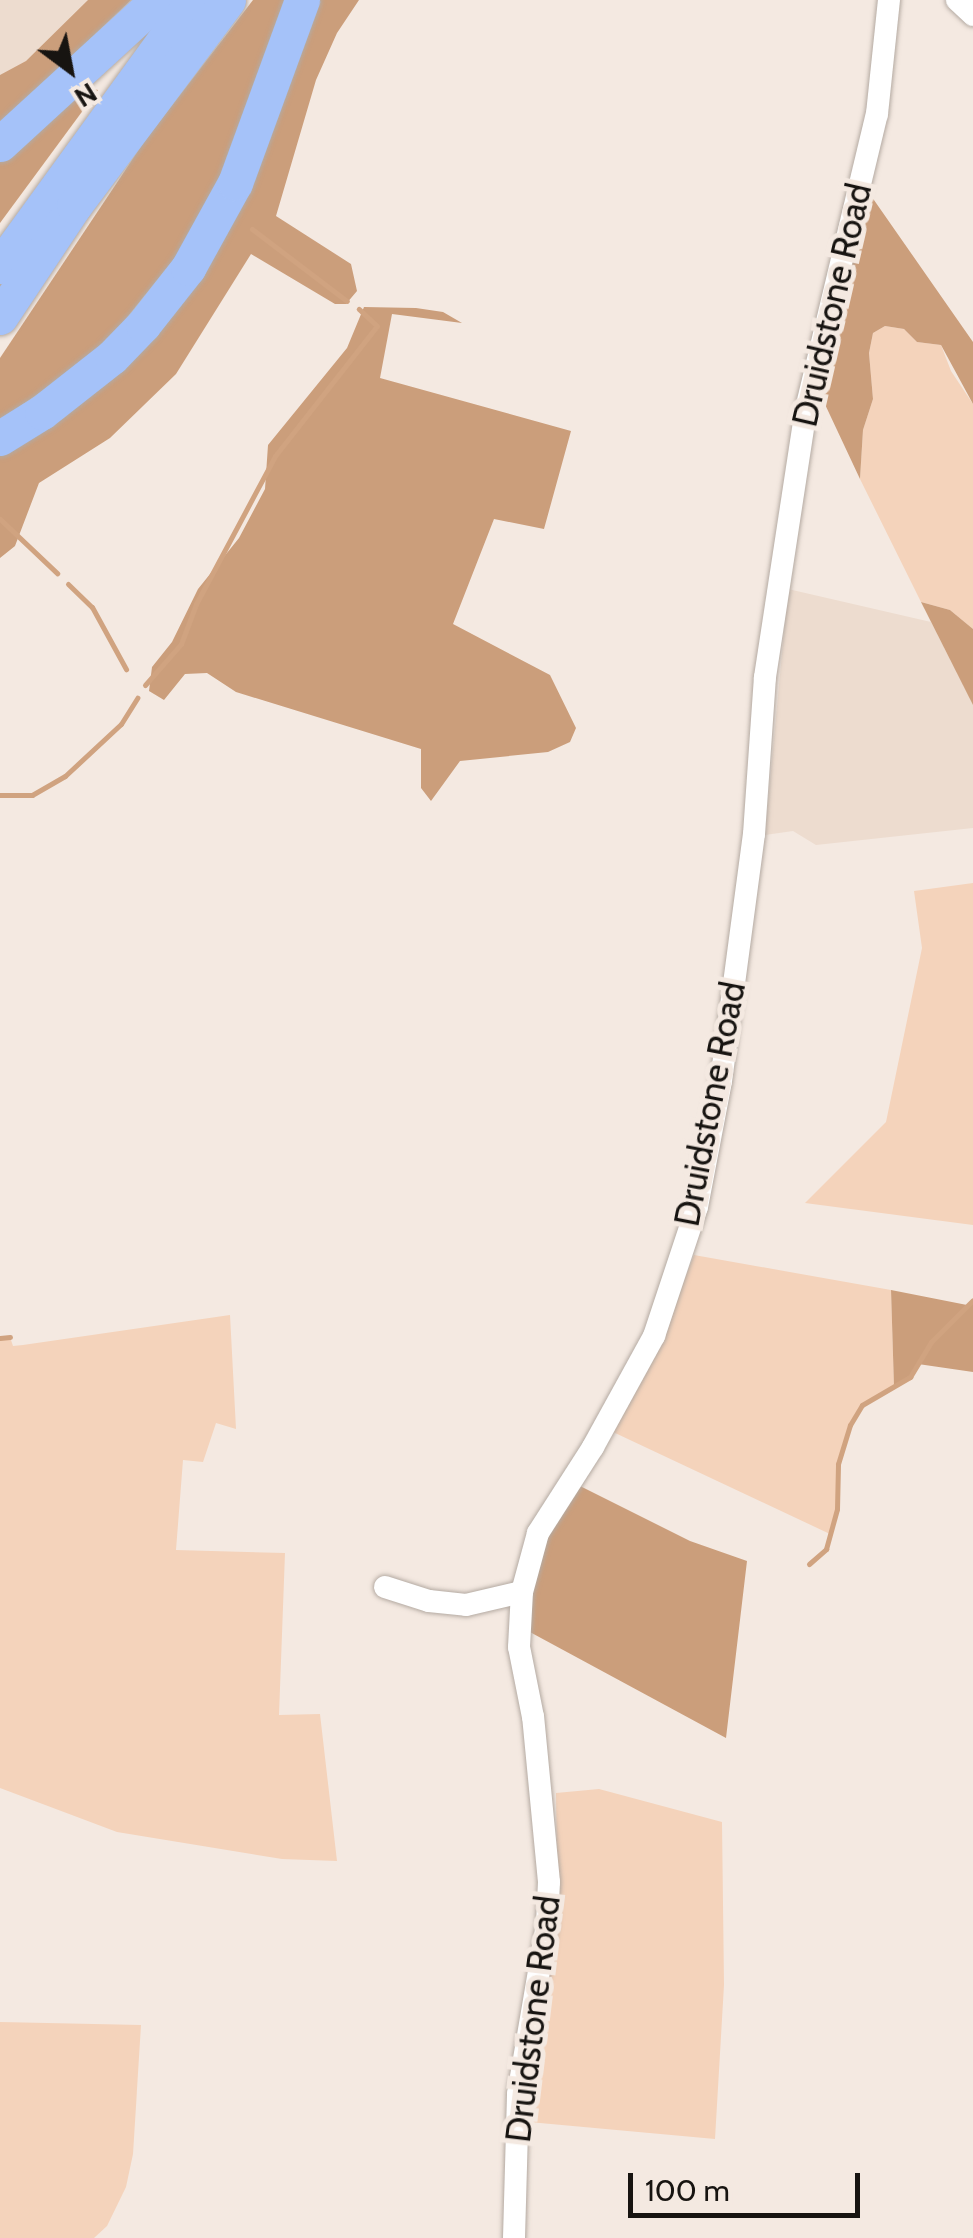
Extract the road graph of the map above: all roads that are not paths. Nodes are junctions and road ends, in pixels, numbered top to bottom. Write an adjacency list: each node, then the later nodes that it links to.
1 (157, 0): 8 (highway)
2 (193, 0): 9 (highway)
3 (228, 0): 10 (highway)
4 (302, 0): 11 (highway)
5 (889, 0): 13 (street, Druidstone Road)
6 (958, 0): 7 (street)
7 (973, 15)
8 (0, 144)
9 (0, 266)
10 (0, 317)
11 (0, 438)
12 (385, 1587): 13 (street)
13 (522, 1592): 14 (street, Druidstone Road)
14 (514, 2238)

